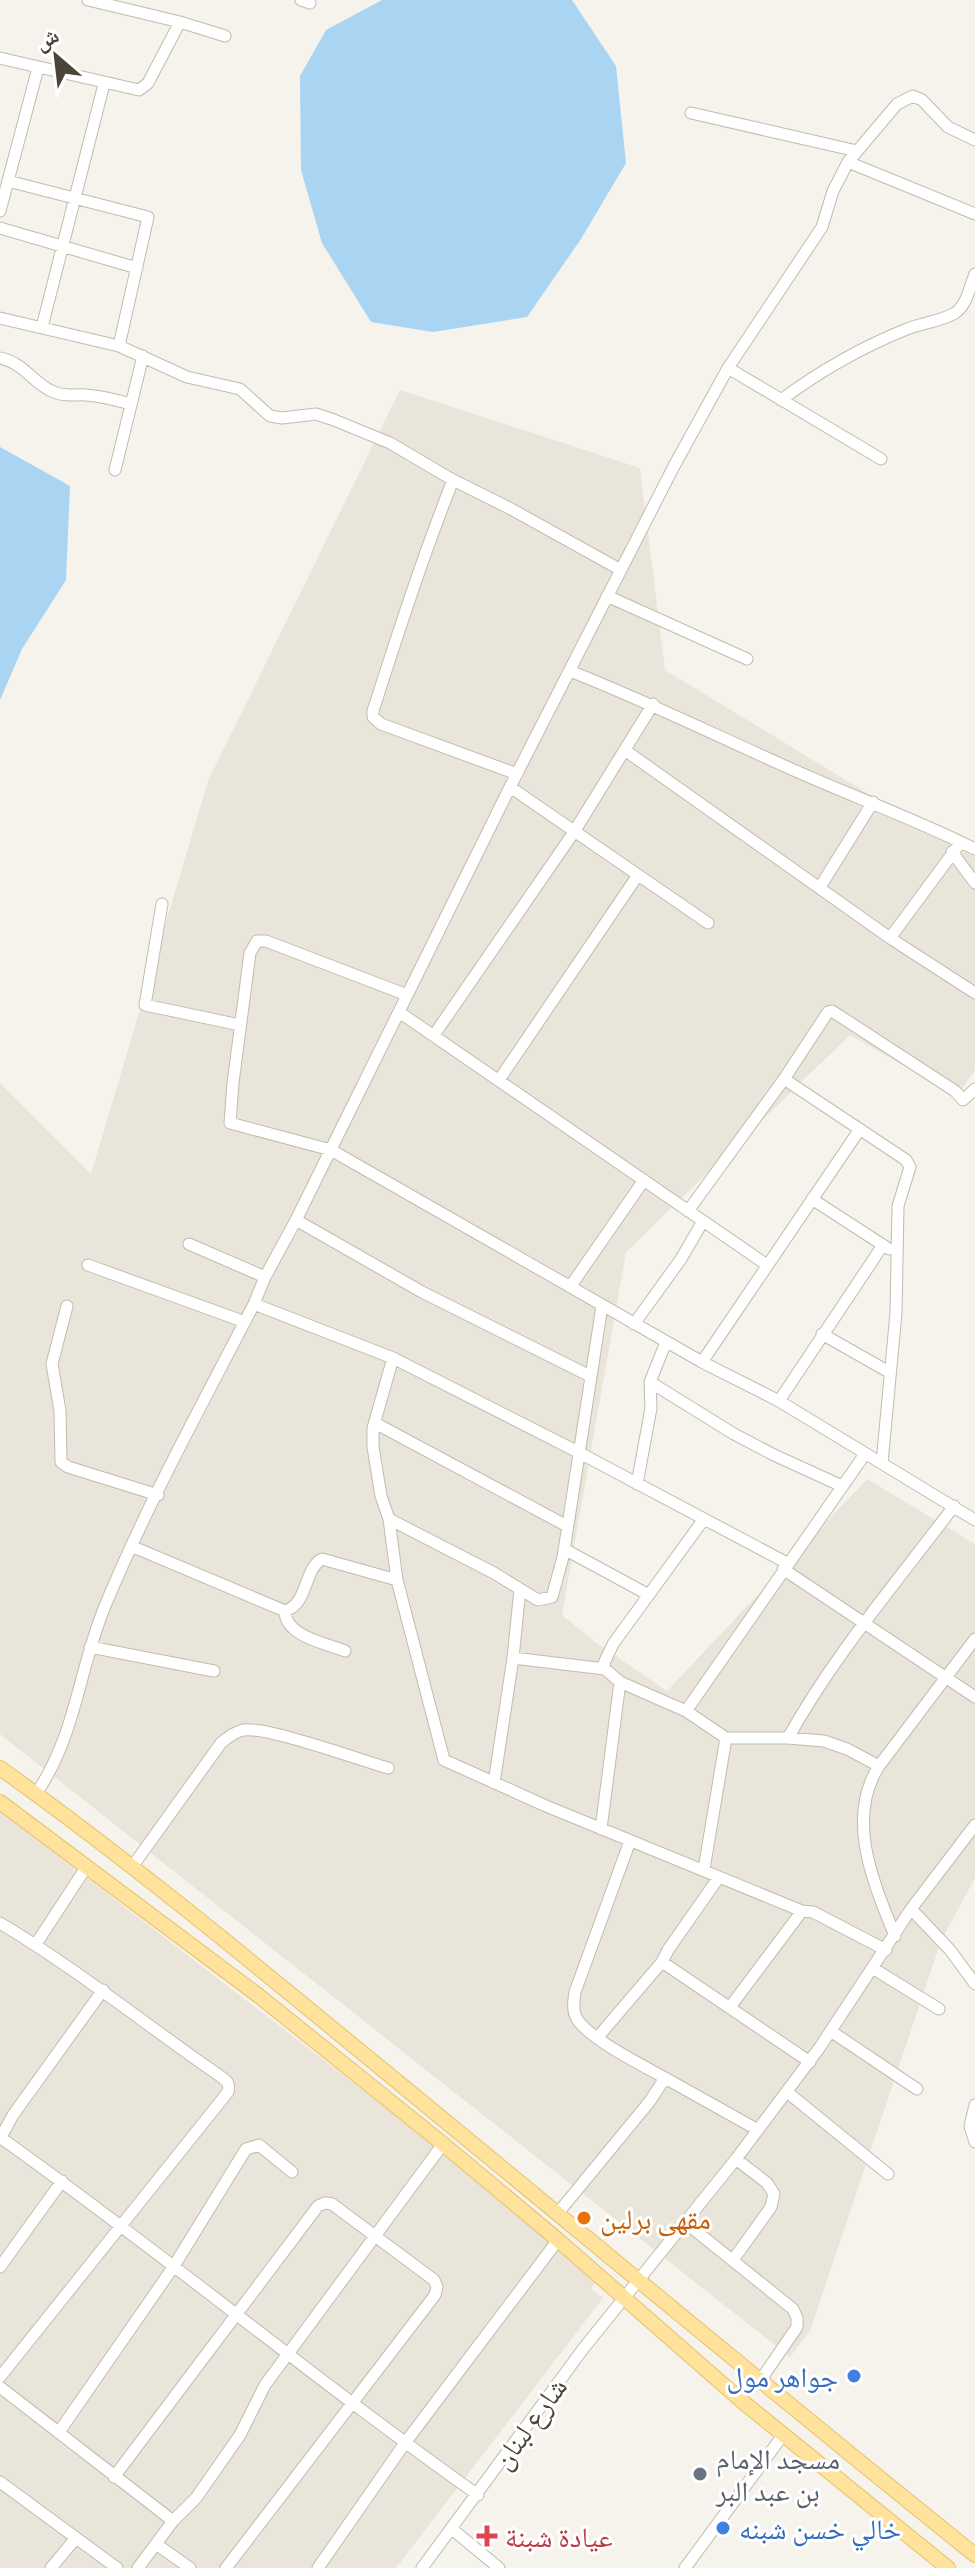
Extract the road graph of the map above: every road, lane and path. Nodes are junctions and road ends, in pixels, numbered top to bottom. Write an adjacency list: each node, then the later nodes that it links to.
1 (88, 0): 2 (street)
2 (180, 22): 3 (street); 6 (street)
3 (225, 36)
4 (0, 58): 5 (street)
5 (38, 68): 6 (street); 11 (street)
6 (104, 84): 12 (street)
7 (691, 113): 9 (street)
8 (975, 140): 9 (street)
9 (857, 151): 10 (street)
10 (848, 162): 14 (street); 24 (street)
11 (8, 181): 12 (street); 13 (street)
12 (75, 197): 16 (street); 17 (street)
13 (0, 211)
14 (975, 214)
15 (0, 228): 16 (street)
16 (62, 246): 17 (street); 20 (street)
17 (137, 268): 21 (street)
18 (975, 274): 25 (street)
19 (0, 318): 20 (street)
20 (42, 327): 21 (street)
21 (119, 346): 22 (street)
22 (143, 356): 26 (street); 29 (street)
23 (0, 358): 26 (street)
24 (728, 368): 25 (street); 30 (street)
25 (781, 400): 27 (street)
26 (131, 404): 28 (street)
27 (881, 459)
28 (115, 470)
29 (453, 480): 30 (street); 36 (street)
30 (621, 570): 31 (street)
31 (607, 596): 32 (street); 33 (street)
32 (747, 659)
33 (570, 671): 34 (street); 36 (street)
34 (653, 704): 35 (street); 38 (street)
35 (626, 751): 39 (street); 45 (street)
36 (517, 774): 37 (street)
37 (510, 787): 39 (street); 50 (street)
38 (873, 802): 40 (street); 45 (street)
39 (574, 832): 43 (street); 53 (street)
40 (961, 842): 41 (street); 42 (street)
41 (975, 849)
42 (952, 852): 44 (street); 48 (street)
43 (638, 875): 47 (street); 55 (street)
44 (975, 883)
45 (820, 887): 48 (street)
46 (162, 904): 52 (street)
47 (708, 923)
48 (890, 938): 49 (street)
49 (975, 993)
50 (407, 995): 51 (street); 52 (street)
51 (399, 1012): 53 (street); 58 (street)
52 (240, 1025): 58 (street)
53 (434, 1035): 55 (street)
54 (784, 1079): 56 (street); 57 (street); 61 (street)
55 (499, 1080): 59 (street)
56 (975, 1089)
57 (860, 1129): 60 (street); 66 (street)
58 (331, 1150): 62 (street); 70 (street)
59 (644, 1180): 61 (street); 70 (street)
60 (812, 1199): 65 (street); 68 (street)
61 (688, 1211): 63 (street)
62 (296, 1220): 69 (street); 81 (street)
63 (703, 1221): 68 (street); 75 (street)
64 (189, 1244): 69 (street)
65 (883, 1245): 66 (street); 76 (street)
66 (898, 1255): 80 (street)
67 (88, 1265): 74 (street)
68 (767, 1265): 79 (street)
69 (265, 1277): 71 (street)
70 (570, 1287): 73 (street)
71 (254, 1304): 74 (street); 78 (street)
72 (67, 1306): 90 (street)
73 (602, 1306): 75 (street); 81 (street)
74 (245, 1322): 90 (street)
75 (634, 1324): 77 (street)
76 (822, 1334): 80 (street); 83 (street)
77 (666, 1342): 79 (street); 82 (street)
78 (393, 1358): 84 (street); 85 (street)
79 (702, 1362): 83 (street)
80 (889, 1372): 87 (street)
81 (590, 1376): 85 (street)
82 (650, 1382): 88 (street); 89 (street)
83 (779, 1401): 86 (street)
84 (375, 1423): 92 (street); 95 (street)
85 (578, 1452): 88 (street); 95 (street)
86 (865, 1454): 87 (street); 89 (street)
87 (882, 1463): 91 (street)
88 (637, 1484): 93 (street)
89 (842, 1486): 98 (street)
90 (158, 1495): 96 (street)
91 (954, 1506): 94 (street); 103 (street)
92 (389, 1519): 99 (street); 100 (street)
93 (704, 1519): 98 (street); 101 (street)
94 (975, 1520)
95 (567, 1526): 97 (street)
96 (131, 1546): 102 (street); 105 (street)
97 (564, 1549): 100 (street); 101 (street)
98 (785, 1566): 103 (street); 113 (street)
99 (397, 1580): 102 (street); 119 (street)
100 (520, 1589): 107 (street)
101 (649, 1595): 108 (street)
102 (285, 1611): 106 (street)
103 (864, 1623): 110 (street); 115 (street)
104 (975, 1639): 110 (street)
105 (90, 1647): 109 (street); 120 (street)
106 (345, 1651)
107 (513, 1658): 108 (street); 119 (street)
108 (605, 1669): 111 (street)
109 (214, 1671)
110 (947, 1676): 112 (street); 116 (street)
111 (620, 1682): 113 (street); 123 (street)
112 (975, 1697)
113 (686, 1711): 114 (street)
114 (726, 1738): 115 (street); 127 (street)
115 (788, 1738): 116 (street)
116 (879, 1766): 132 (street)
117 (0, 1768): 120 (main road)
118 (388, 1768): 126 (street)
119 (494, 1783): 123 (street)
120 (36, 1794): 126 (main road)
121 (0, 1802): 125 (main road)
122 (975, 1825): 129 (street, شارع لبنان)
123 (601, 1829): 124 (street)
124 (630, 1841): 127 (street); 142 (street)
125 (87, 1866): 133 (street); 151 (main road)
126 (132, 1867): 156 (main road)
127 (704, 1869): 128 (street)
128 (719, 1877): 130 (street); 135 (street)
129 (911, 1909): 132 (street, شارع لبنان); 137 (street)
130 (802, 1911): 134 (street); 139 (street)
131 (0, 1923): 133 (street)
132 (895, 1936): 134 (street, شارع لبنان)
133 (36, 1944): 138 (street)
134 (886, 1950): 136 (street, شارع لبنان)
135 (662, 1962): 139 (street); 142 (street)
136 (874, 1969): 140 (street); 141 (street, شارع لبنان)
137 (975, 1984)
138 (103, 1990): 149 (street); 158 (street)
139 (730, 2007): 143 (street)
140 (939, 2009)
141 (832, 2032): 143 (street, شارع لبنان); 145 (street)
142 (597, 2038): 144 (street)
143 (810, 2062): 146 (street, شارع لبنان)
144 (665, 2078): 148 (street); 156 (street)
145 (917, 2089)
146 (787, 2092): 148 (street, شارع لبنان); 154 (street)
147 (975, 2105): 150 (street)
148 (758, 2130): 152 (street, شارع لبنان)
149 (1, 2139): 155 (street)
150 (975, 2142)
151 (443, 2144): 159 (street); 160 (main road)
152 (736, 2159): 157 (street, شارع لبنان); 161 (street)
153 (292, 2172): 162 (street)
154 (888, 2174)
155 (62, 2181): 158 (street); 163 (street)
156 (558, 2213): 164 (main road)
157 (686, 2223): 161 (street); 164 (street, شارع لبنان)
158 (122, 2226): 162 (street); 168 (street)
159 (375, 2237): 166 (street); 167 (street); 171 (street)
160 (558, 2240): 165 (main road); 174 (street)
161 (733, 2260): 169 (street)
162 (174, 2266): 166 (street); 172 (street)
163 (0, 2267)
164 (637, 2279): 165 (street, شارع لبنان); 169 (main road)
165 (623, 2298): 173 (main road); 177 (street, شارع لبنان)
166 (237, 2315): 167 (street); 175 (street)
167 (288, 2354): 171 (street); 178 (street)
168 (0, 2377)
169 (760, 2381): 182 (main road)
170 (0, 2387): 172 (street)
171 (352, 2403): 174 (street); 187 (street)
172 (59, 2432): 175 (street)
173 (783, 2435): 191 (street); 192 (main road)
174 (405, 2443): 177 (street); 188 (street)
175 (114, 2477): 178 (street)
176 (0, 2482): 180 (street)
177 (478, 2495): 179 (street, شارع لبنان)
178 (173, 2521): 181 (street)
179 (452, 2529): 189 (street, شارع لبنان); 190 (street)
180 (76, 2538): 183 (street); 184 (street)
181 (156, 2544): 185 (street); 186 (street)
182 (975, 2555)
183 (51, 2568)
184 (117, 2568)
185 (138, 2568)
186 (190, 2568)
187 (226, 2568)
188 (318, 2568)
189 (422, 2568)
190 (499, 2568)
191 (685, 2568)
192 (948, 2568)

